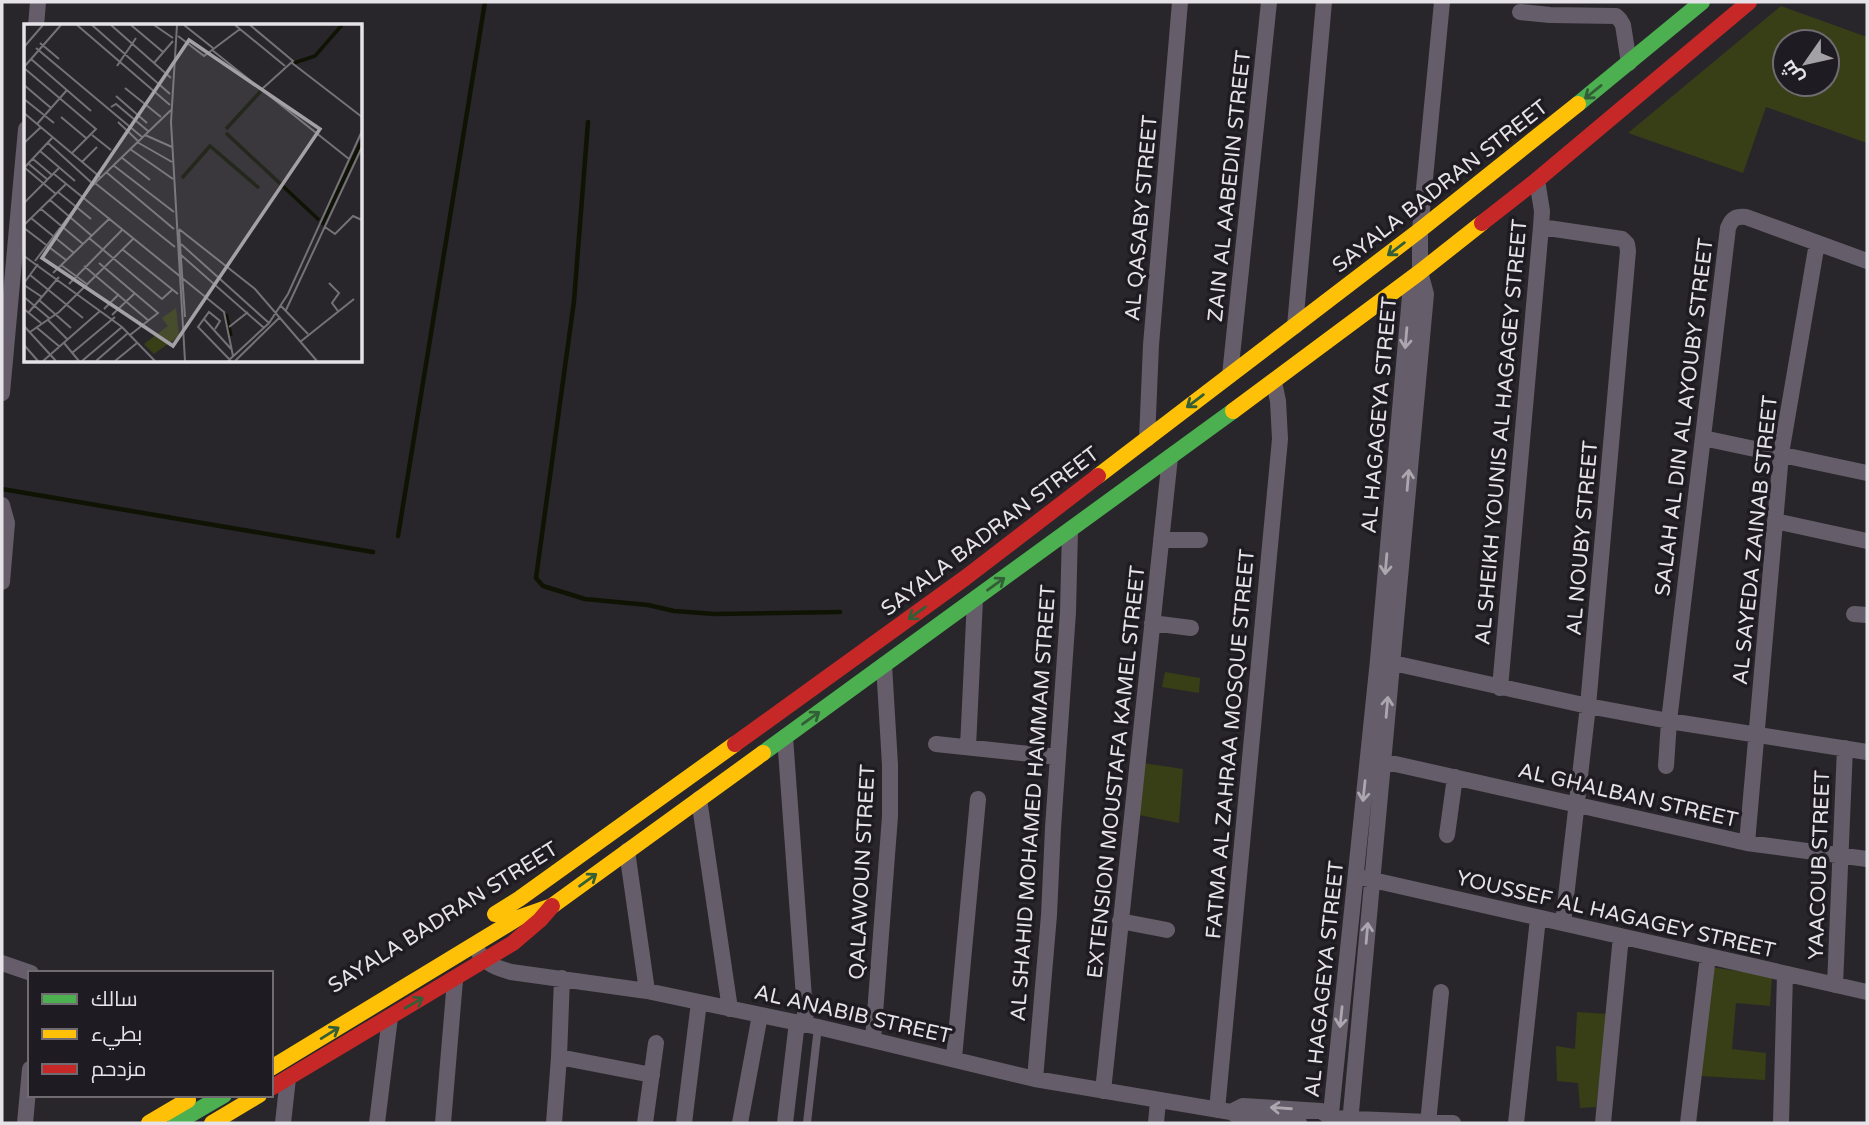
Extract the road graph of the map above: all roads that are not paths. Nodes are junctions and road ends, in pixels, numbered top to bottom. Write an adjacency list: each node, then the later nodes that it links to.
1 (38, 2): 9 (street)
2 (1180, 2): 23 (street, AL QASABY STREET)
3 (1269, 2): 19 (street, ZAIN AL AABEDIN STREET)
4 (1324, 2): 18 (street)
5 (1442, 2): 14 (street, AL HAGAGEYA STREET)
6 (1702, 2): 10 (main road, SAYALA BADRAN STREET)
7 (1749, 2): 12 (main road, SAYALA BADRAN STREET)
8 (1520, 12): 10 (street)
9 (36, 24)
10 (1629, 63): 14 (main road, SAYALA BADRAN STREET, one-way to 14)
11 (24, 151): 21 (street)
12 (1537, 180): 13 (street, AL SHEIKH YOUNIS AL HAGAGEY STREET); 17 (main road, SAYALA BADRAN STREET)
13 (1541, 227): 39 (street, AL SHEIKH YOUNIS AL HAGAGEY STREET); 40 (street, AL NOUBY STREET)
14 (1420, 230): 17 (street, AL HAGAGEYA STREET); 18 (main road, SAYALA BADRAN STREET, one-way to 18)
15 (1817, 243): 16 (street, SALAH AL DIN AL AYOUBY STREET); 22 (street, SALAH AL DIN AL AYOUBY STREET); 24 (street, AL SAYEDA ZAINAB STREET)
16 (1867, 261)
17 (1420, 272): 20 (main road, SAYALA BADRAN STREET); 37 (street, AL HAGAGEYA STREET)
18 (1294, 326): 19 (main road, SAYALA BADRAN STREET)
19 (1230, 375): 23 (main road, SAYALA BADRAN STREET, one-way to 23)
20 (1274, 382): 25 (main road, SAYALA BADRAN STREET); 103 (street, FATMA AL ZAHRAA MOSQUE STREET)
21 (2, 393)
22 (1703, 438): 24 (street); 41 (street, SALAH AL DIN AL AYOUBY STREET)
23 (1146, 439): 47 (main road, SAYALA BADRAN STREET, one-way to 47)
24 (1781, 454): 26 (street); 28 (street, AL SAYEDA ZAINAB STREET)
25 (1170, 457): 29 (main road, SAYALA BADRAN STREET); 30 (street, EXTENSION MOUSTAFA KAMEL STREET)
26 (1867, 473)
27 (2, 505): 33 (street)
28 (1775, 521): 32 (street); 42 (street, AL SAYEDA ZAINAB STREET)
29 (1070, 530): 34 (main road, SAYALA BADRAN STREET, one-way to 29); 49 (street, AL SHAHID MOHAMED HAMMAM STREET)
30 (1161, 540): 31 (street); 35 (street, EXTENSION MOUSTAFA KAMEL STREET)
31 (1200, 540)
32 (1867, 541)
33 (2, 582)
34 (975, 599): 38 (main road, SAYALA BADRAN STREET); 45 (street)
35 (1152, 623): 36 (street); 67 (street, EXTENSION MOUSTAFA KAMEL STREET)
36 (1191, 628)
37 (1385, 661): 39 (street); 50 (street, AL HAGAGEYA STREET, one-way to 37); 62 (street, AL HAGAGEYA STREET, one-way to 62)
38 (884, 665): 43 (main road, SAYALA BADRAN STREET, one-way to 38); 88 (street, QALAWOUN STREET)
39 (1500, 688): 40 (street)
40 (1588, 706): 41 (street); 56 (street, AL NOUBY STREET)
41 (1669, 721): 42 (street); 52 (street, SALAH AL DIN AL AYOUBY STREET)
42 (1756, 735): 46 (street); 58 (street, AL SAYEDA ZAINAB STREET)
43 (785, 737): 51 (main road, SAYALA BADRAN STREET); 87 (street)
44 (936, 744): 45 (street)
45 (968, 747): 49 (street)
46 (1844, 748): 48 (street); 60 (street, YAACOUB STREET)
47 (729, 749): 51 (main road); 66 (main road, SAYALA BADRAN STREET)
48 (1867, 752)
49 (1058, 757): 95 (street, AL SHAHID MOHAMED HAMMAM STREET)
50 (1382, 761): 53 (street, AL GHALBAN STREET); 63 (street, AL HAGAGEYA STREET)
51 (749, 763): 54 (main road, SAYALA BADRAN STREET)
52 (1666, 766)
53 (1455, 777): 56 (street, AL GHALBAN STREET); 57 (street)
54 (699, 799): 59 (main road, SAYALA BADRAN STREET); 84 (street)
55 (978, 799): 91 (street)
56 (1577, 805): 58 (street, AL GHALBAN STREET); 68 (street, AL NOUBY STREET)
57 (1447, 835)
58 (1747, 843): 60 (street, AL GHALBAN STREET)
59 (627, 851): 64 (main road, SAYALA BADRAN STREET, one-way to 59); 80 (street)
60 (1840, 856): 61 (street, AL GHALBAN STREET); 79 (street, YAACOUB STREET)
61 (1867, 859)
62 (1355, 876): 63 (street, YOUSSEF AL HAGAGEY STREET); 105 (street, AL HAGAGEYA STREET, one-way to 105)
63 (1372, 880): 65 (street, YOUSSEF AL HAGAGEY STREET); 104 (street, AL HAGAGEYA STREET, one-way to 63)
64 (552, 906): 71 (main road, SAYALA BADRAN STREET); 73 (main road, SAYALA BADRAN STREET)
65 (1538, 918): 68 (street, YOUSSEF AL HAGAGEY STREET); 123 (street)
66 (483, 921)
67 (1120, 921): 69 (street); 98 (street, EXTENSION MOUSTAFA KAMEL STREET)
68 (1563, 923): 70 (street, YOUSSEF AL HAGAGEY STREET)
69 (1167, 930)
70 (1621, 936): 72 (street, YOUSSEF AL HAGAGEY STREET); 124 (street)
71 (473, 945): 73 (street); 92 (main road, SAYALA BADRAN STREET, one-way to 71)
72 (1708, 956): 76 (street, YOUSSEF AL HAGAGEY STREET); 125 (street)
73 (485, 961): 77 (street, AL ANABIB STREET); 78 (main road, SAYALA BADRAN STREET)
74 (2, 963): 75 (street)
75 (28, 972)
76 (1786, 974): 79 (street, YOUSSEF AL HAGAGEY STREET); 126 (street)
77 (562, 978): 80 (street, AL ANABIB STREET); 90 (street)
78 (455, 980): 86 (main road, SAYALA BADRAN STREET, one-way to 78); 112 (street)
79 (1835, 985): 82 (street, YOUSSEF AL HAGAGEY STREET)
80 (647, 991): 83 (street, AL ANABIB STREET)
81 (1441, 992): 121 (street)
82 (1867, 992)
83 (699, 1002): 84 (street, AL ANABIB STREET); 115 (street)
84 (730, 1009): 85 (street, AL ANABIB STREET)
85 (760, 1014): 87 (street, AL ANABIB STREET); 116 (street)
86 (390, 1017): 94 (main road, SAYALA BADRAN STREET); 111 (street)
87 (807, 1025): 88 (street, AL ANABIB STREET); 117 (street); 118 (lane)
88 (873, 1040): 91 (street, AL ANABIB STREET)
89 (656, 1043): 93 (street)
90 (559, 1057): 93 (street); 113 (street)
91 (954, 1058): 95 (street, AL ANABIB STREET)
92 (273, 1067)
93 (652, 1075): 114 (street)
94 (288, 1078): 96 (main road, SAYALA BADRAN STREET); 110 (street)
95 (1035, 1079): 98 (street, AL ANABIB STREET)
96 (273, 1087)
97 (28, 1091): 106 (street)
98 (1103, 1091): 102 (street, AL ANABIB STREET)
99 (192, 1097): 107 (main road)
100 (220, 1097): 108 (main road)
101 (256, 1097): 109 (main road)
102 (1158, 1101): 103 (street, AL ANABIB STREET); 119 (street)
103 (1226, 1115): 105 (street, one-way to 103); 120 (street)
104 (1350, 1121): 105 (street); 121 (street)
105 (1328, 1122)
106 (25, 1123)
107 (149, 1123)
108 (176, 1123)
109 (212, 1123)
110 (283, 1123)
111 (377, 1123)
112 (443, 1123)
113 (554, 1123)
114 (645, 1123)
115 (684, 1123)
116 (740, 1123)
117 (785, 1123)
118 (807, 1123)
119 (1156, 1123)
120 (1299, 1123)
121 (1428, 1123): 122 (street)
122 (1453, 1123)
123 (1516, 1123)
124 (1603, 1123)
125 (1688, 1123)
126 (1781, 1123)

